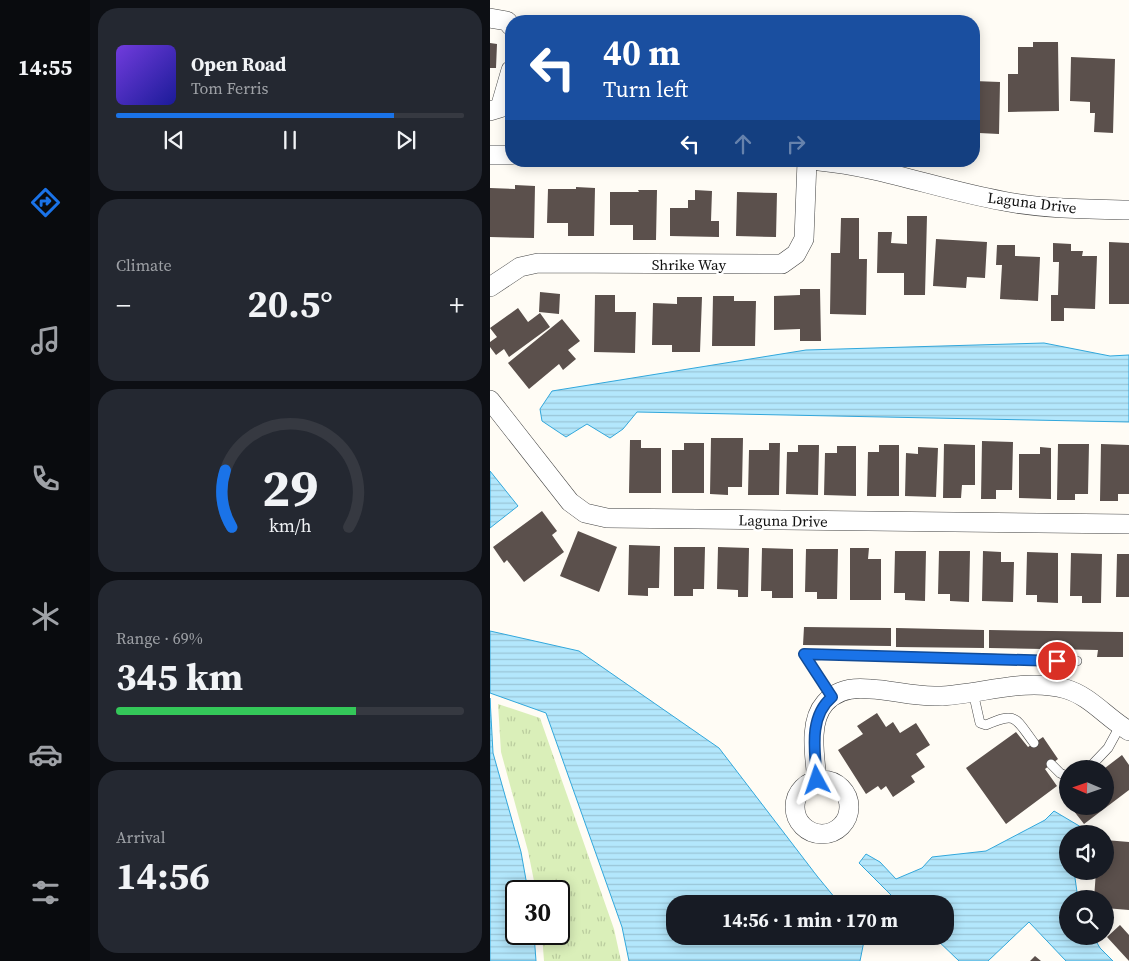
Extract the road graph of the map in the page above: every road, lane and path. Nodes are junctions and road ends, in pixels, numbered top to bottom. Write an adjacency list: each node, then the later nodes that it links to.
1 (490, 18): 2 (street)
2 (505, 21)
3 (505, 91): 4 (street)
4 (490, 111)
5 (490, 155): 6 (street)
6 (505, 155)
7 (807, 167): 10 (street, Shrike Way)
8 (865, 167): 9 (street, Laguna Drive)
9 (1129, 210)
10 (490, 287)
11 (490, 400): 12 (street, Laguna Drive)
12 (1129, 524)
13 (1076, 661): 15 (lane)
14 (973, 692): 15 (street); 16 (street); 17 (lane)
15 (832, 697): 21 (street)
16 (1124, 728): 18 (lane)
17 (1034, 743)
18 (1097, 760)
19 (1051, 764): 20 (lane)
20 (1059, 772)
21 (817, 780)

